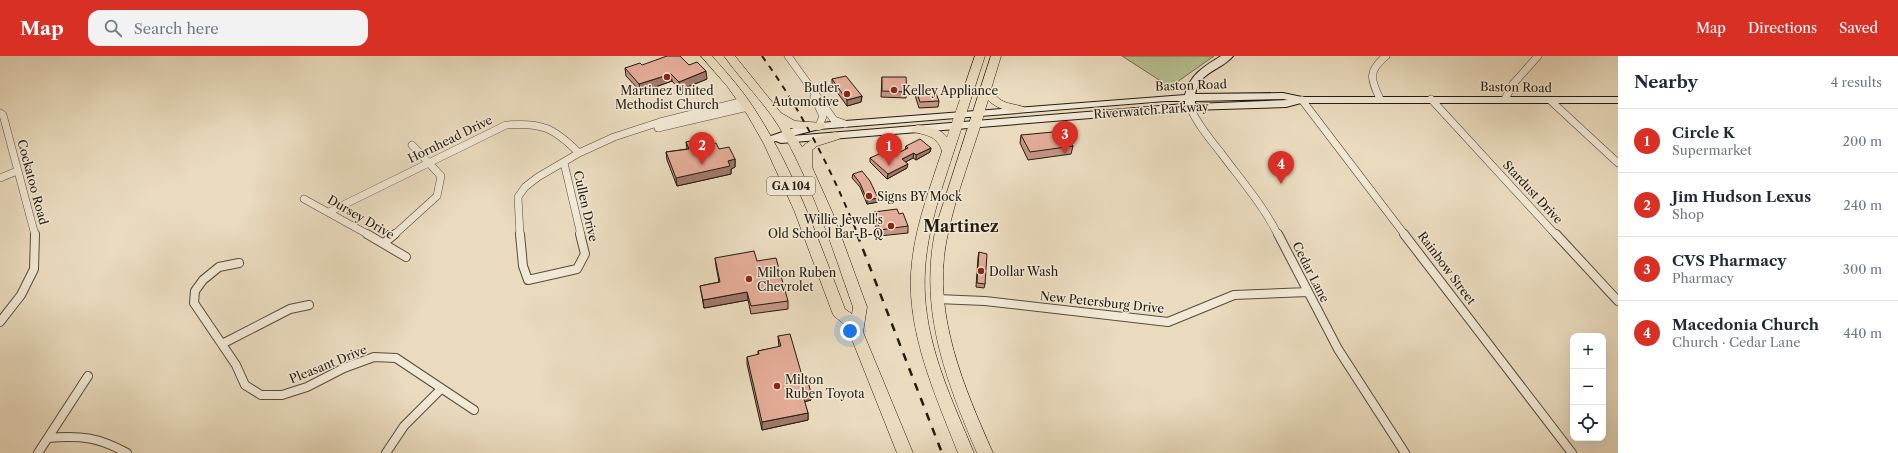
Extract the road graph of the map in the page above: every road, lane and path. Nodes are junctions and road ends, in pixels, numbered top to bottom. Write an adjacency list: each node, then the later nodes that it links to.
1 (706, 56): 18 (main road, GA 104)
2 (729, 56): 21 (main road, GA 104)
3 (788, 56): 9 (street)
4 (980, 56): 23 (main road)
5 (996, 56): 10 (main road)
6 (1228, 56): 17 (main road)
7 (1386, 56): 14 (street)
8 (1538, 56): 12 (street)
9 (811, 87): 24 (street); 25 (street)
10 (986, 89): 19 (main road); 22 (main road)
11 (1431, 99): 12 (main road, Baston Road); 14 (main road, Baston Road); 48 (street, Stardust Drive)
12 (1505, 99): 15 (main road, Baston Road)
13 (1302, 100): 14 (main road, Baston Road); 17 (main road, Riverwatch Parkway); 64 (street, Rainbow Street)
14 (1380, 100)
15 (1551, 100): 16 (main road, Baston Road); 35 (street)
16 (1618, 100)
17 (1190, 102): 19 (main road, Baston Road); 22 (main road, Riverwatch Parkway); 46 (street, Cedar Lane)
18 (746, 104): 29 (main road, GA 104); 32 (street)
19 (1020, 109): 22 (main road, Baston Road)
20 (0, 113): 37 (street, Cockatoo Road)
21 (775, 113): 25 (main road); 27 (main road, GA 104)
22 (978, 119): 23 (main road, Riverwatch Parkway); 42 (main road)
23 (957, 120): 24 (main road); 26 (main road, Riverwatch Parkway); 31 (main road)
24 (845, 124): 25 (main road)
25 (819, 126): 27 (main road)
26 (917, 129): 28 (main road, Riverwatch Parkway); 31 (main road)
27 (789, 136): 28 (main road, Riverwatch Parkway); 29 (main road, Riverwatch Parkway); 36 (main road, GA 104)
28 (835, 136): 36 (main road)
29 (768, 140): 51 (main road, GA 104)
30 (412, 145): 33 (street)
31 (948, 151): 41 (main road)
32 (579, 153): 33 (street, Hornhead Drive); 34 (street)
33 (428, 162): 40 (street, Hornhead Drive); 43 (street)
34 (564, 163): 34 (street, Cullen Drive)
35 (1618, 163)
36 (807, 170): 51 (main road, GA 104)
37 (17, 171): 38 (street); 50 (street, Cockatoo Road)
38 (0, 178)
39 (304, 199): 40 (street, Dursey Drive)
40 (329, 212): 43 (street, Dursey Drive)
41 (924, 224): 42 (main road); 61 (main road)
42 (943, 227): 47 (main road)
43 (384, 243): 44 (street, Dursey Drive)
44 (406, 258)
45 (239, 263): 52 (street, Pleasant Drive)
46 (1308, 292): 47 (street, New Petersburg Drive); 63 (street, Cedar Lane)
47 (937, 299): 62 (main road)
48 (1618, 301)
49 (309, 305): 52 (street)
50 (0, 322)
51 (856, 326): 60 (main road, GA 104)
52 (222, 344): 54 (street, Pleasant Drive)
53 (88, 376): 56 (street)
54 (441, 389): 55 (street, Pleasant Drive); 59 (street)
55 (474, 410)
56 (48, 438): 57 (street); 58 (street)
57 (38, 453)
58 (127, 453)
59 (386, 453)
60 (905, 453)
61 (966, 453)
62 (984, 453)
63 (1406, 453)
64 (1572, 453)

